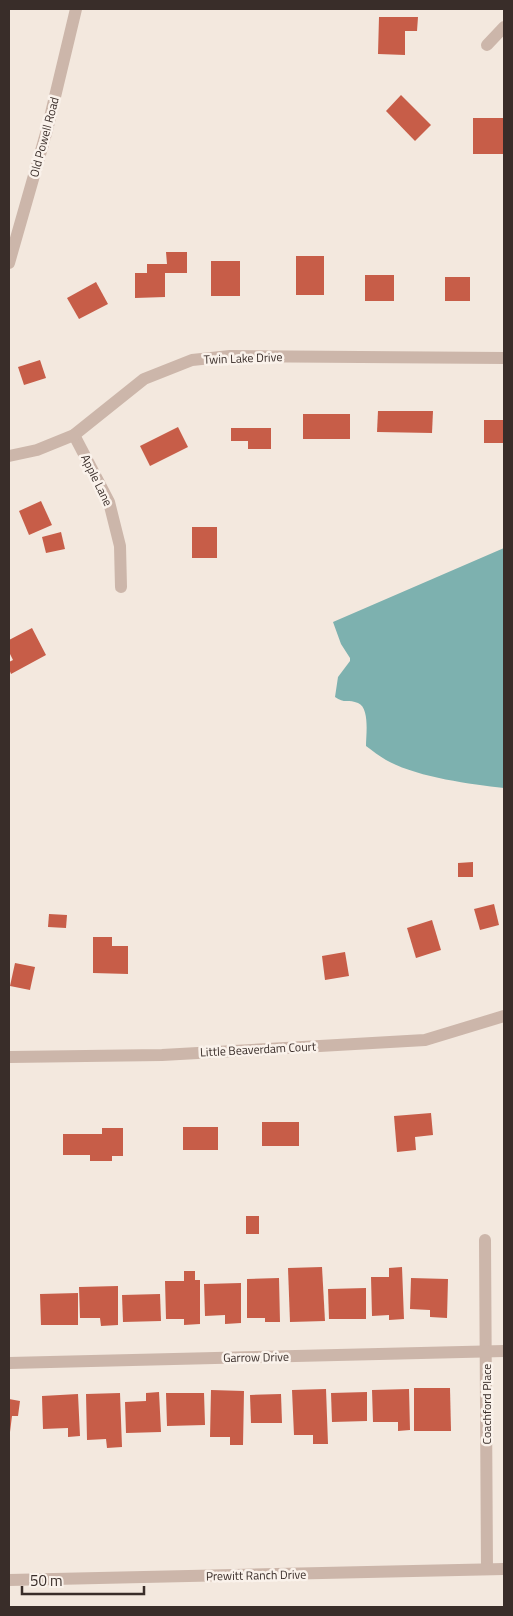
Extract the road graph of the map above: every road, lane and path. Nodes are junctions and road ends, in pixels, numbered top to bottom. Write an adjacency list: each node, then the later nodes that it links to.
1 (76, 9): 4 (street, Old Powell Road)
2 (504, 27): 3 (street)
3 (487, 46)
4 (11, 250): 5 (street, Old Powell Road)
5 (9, 263)
6 (504, 358): 7 (street, Twin Lake Drive)
7 (74, 434): 8 (street, Twin Lake Drive); 9 (street, Apple Lane)
8 (9, 456)
9 (121, 587)
10 (504, 1016): 11 (street, Little Beaverdam Court)
11 (9, 1057)
12 (485, 1240): 14 (street, Coachford Place)
13 (504, 1351): 14 (street, Garrow Drive)
14 (486, 1352): 15 (street, Garrow Drive); 16 (street, Coachford Place)
15 (9, 1363)
16 (487, 1569): 17 (street, Prewitt Ranch Drive); 18 (street, Prewitt Ranch Drive)
17 (504, 1569)
18 (9, 1580)

